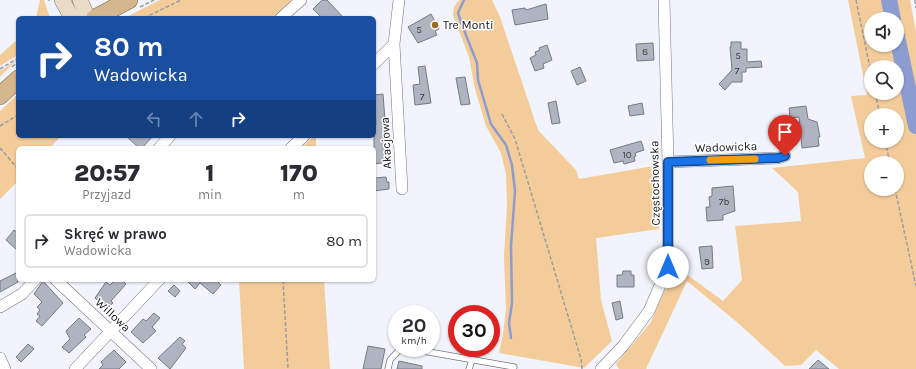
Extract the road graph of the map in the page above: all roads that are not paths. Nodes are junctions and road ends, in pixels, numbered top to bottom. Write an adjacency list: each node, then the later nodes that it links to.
1 (53, 0): 7 (main road)
2 (80, 0): 8 (main road)
3 (129, 0): 9 (main road)
4 (301, 0): 10 (street)
5 (399, 0): 11 (street, Akacjowa)
6 (664, 0): 20 (street, Częstochowska)
7 (70, 16)
8 (87, 16)
9 (99, 16)
10 (283, 16)
11 (394, 44): 12 (street); 21 (street, Akacjowa)
12 (376, 62)
13 (16, 81): 14 (main road)
14 (0, 96)
15 (168, 138): 17 (street)
16 (302, 138): 18 (street)
17 (161, 146)
18 (293, 146)
19 (785, 156): 20 (street, Wadowicka)
20 (668, 162): 38 (street, Częstochowska)
21 (402, 189)
22 (33, 282): 25 (street)
23 (58, 282): 26 (street, Willowa)
24 (157, 282): 26 (street)
25 (0, 307)
26 (111, 331): 33 (street); 34 (street, Willowa)
27 (440, 354): 30 (lane)
28 (393, 357): 35 (lane)
29 (0, 358): 32 (street)
30 (472, 360): 31 (lane); 36 (lane)
31 (514, 368): 37 (lane)
32 (4, 369)
33 (75, 369)
34 (151, 369)
35 (388, 369)
36 (469, 369)
37 (522, 369)
38 (601, 369)

